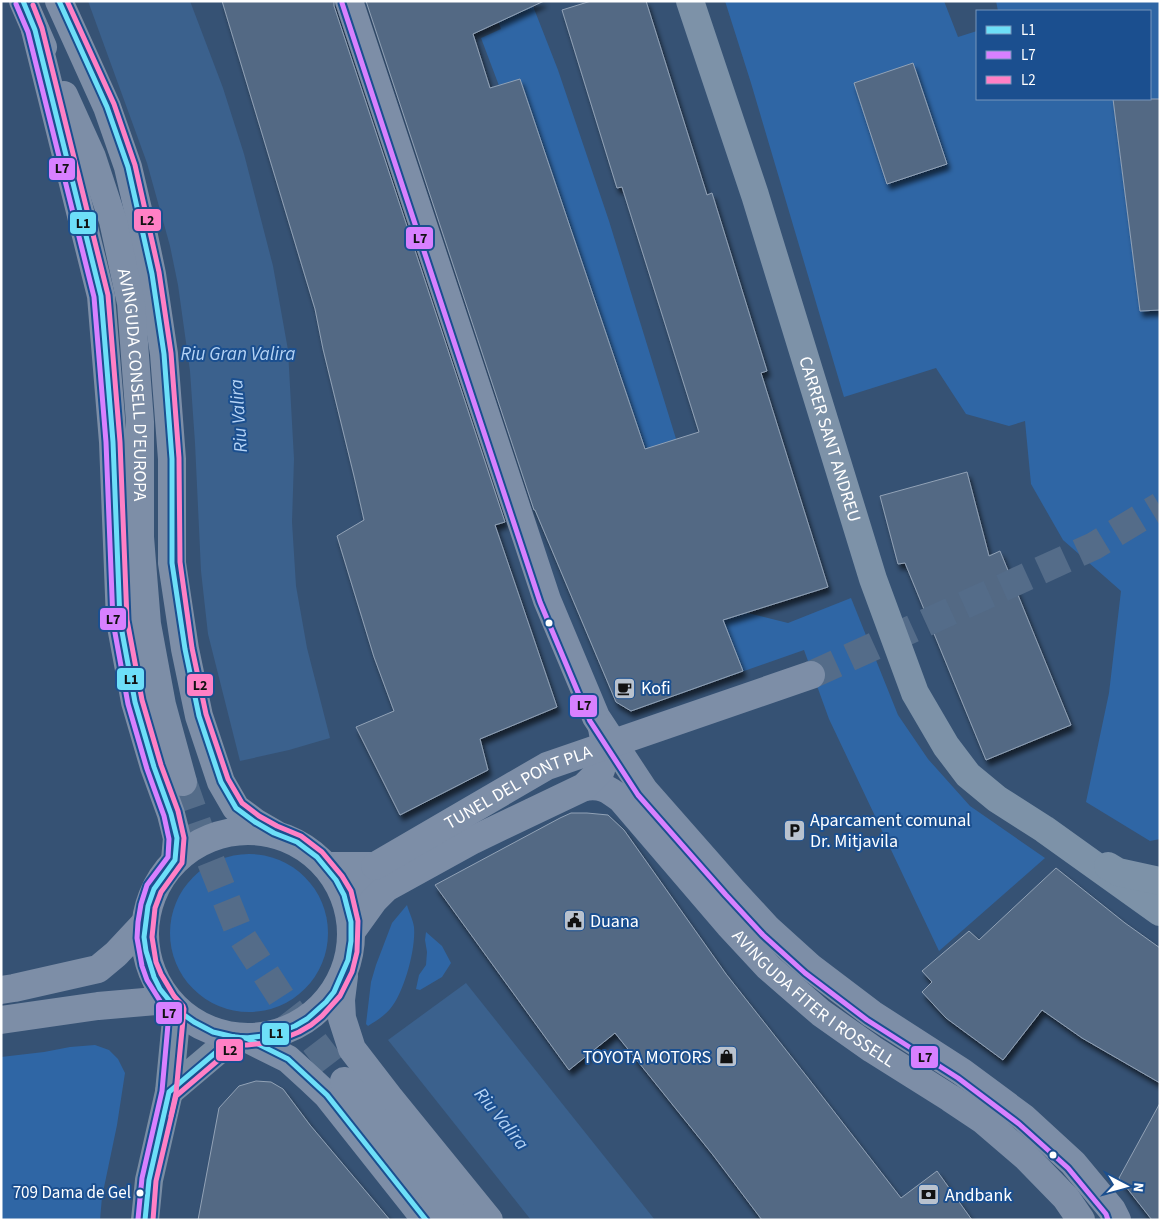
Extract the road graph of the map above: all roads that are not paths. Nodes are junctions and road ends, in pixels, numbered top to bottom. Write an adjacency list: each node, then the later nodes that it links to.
1 (23, 1): 5 (main road, AVINGUDA CONSELL D'EUROPA)
2 (59, 1): 11 (main road, AVINGUDA CONSELL D'EUROPA)
3 (349, 1): 7 (main road)
4 (690, 1): 10 (street, CARRER SANT ANDREU)
5 (35, 30): 8 (main road, AVINGUDA CONSELL D'EUROPA); 12 (main road)
6 (811, 675): 14 (main road, TUNEL DEL PONT PLA, bridge)
7 (602, 728): 9 (main road); 31 (main road, AVINGUDA FITER I ROSSELL)
8 (183, 782)
9 (584, 787): 17 (main road); 30 (main road, AVINGUDA FITER I ROSSELL)
10 (1044, 829): 15 (street); 16 (street)
11 (274, 833): 12 (main road); 13 (main road)
12 (175, 860): 18 (main road)
13 (326, 866): 14 (main road); 17 (main road)
14 (375, 866): 17 (main road)
15 (1160, 881)
16 (1160, 912)
17 (350, 922): 19 (main road)
18 (145, 923): 20 (main road); 21 (main road)
19 (346, 969): 23 (main road); 29 (main road)
20 (1, 990)
21 (173, 1005): 22 (main road); 23 (main road); 25 (street)
22 (1, 1020)
23 (240, 1037): 25 (street); 27 (main road)
24 (344, 1081): 28 (main road)
25 (169, 1092): 26 (street)
26 (145, 1220)
27 (426, 1220)
28 (458, 1220)
29 (489, 1220)
30 (1081, 1220)
31 (1117, 1220)

